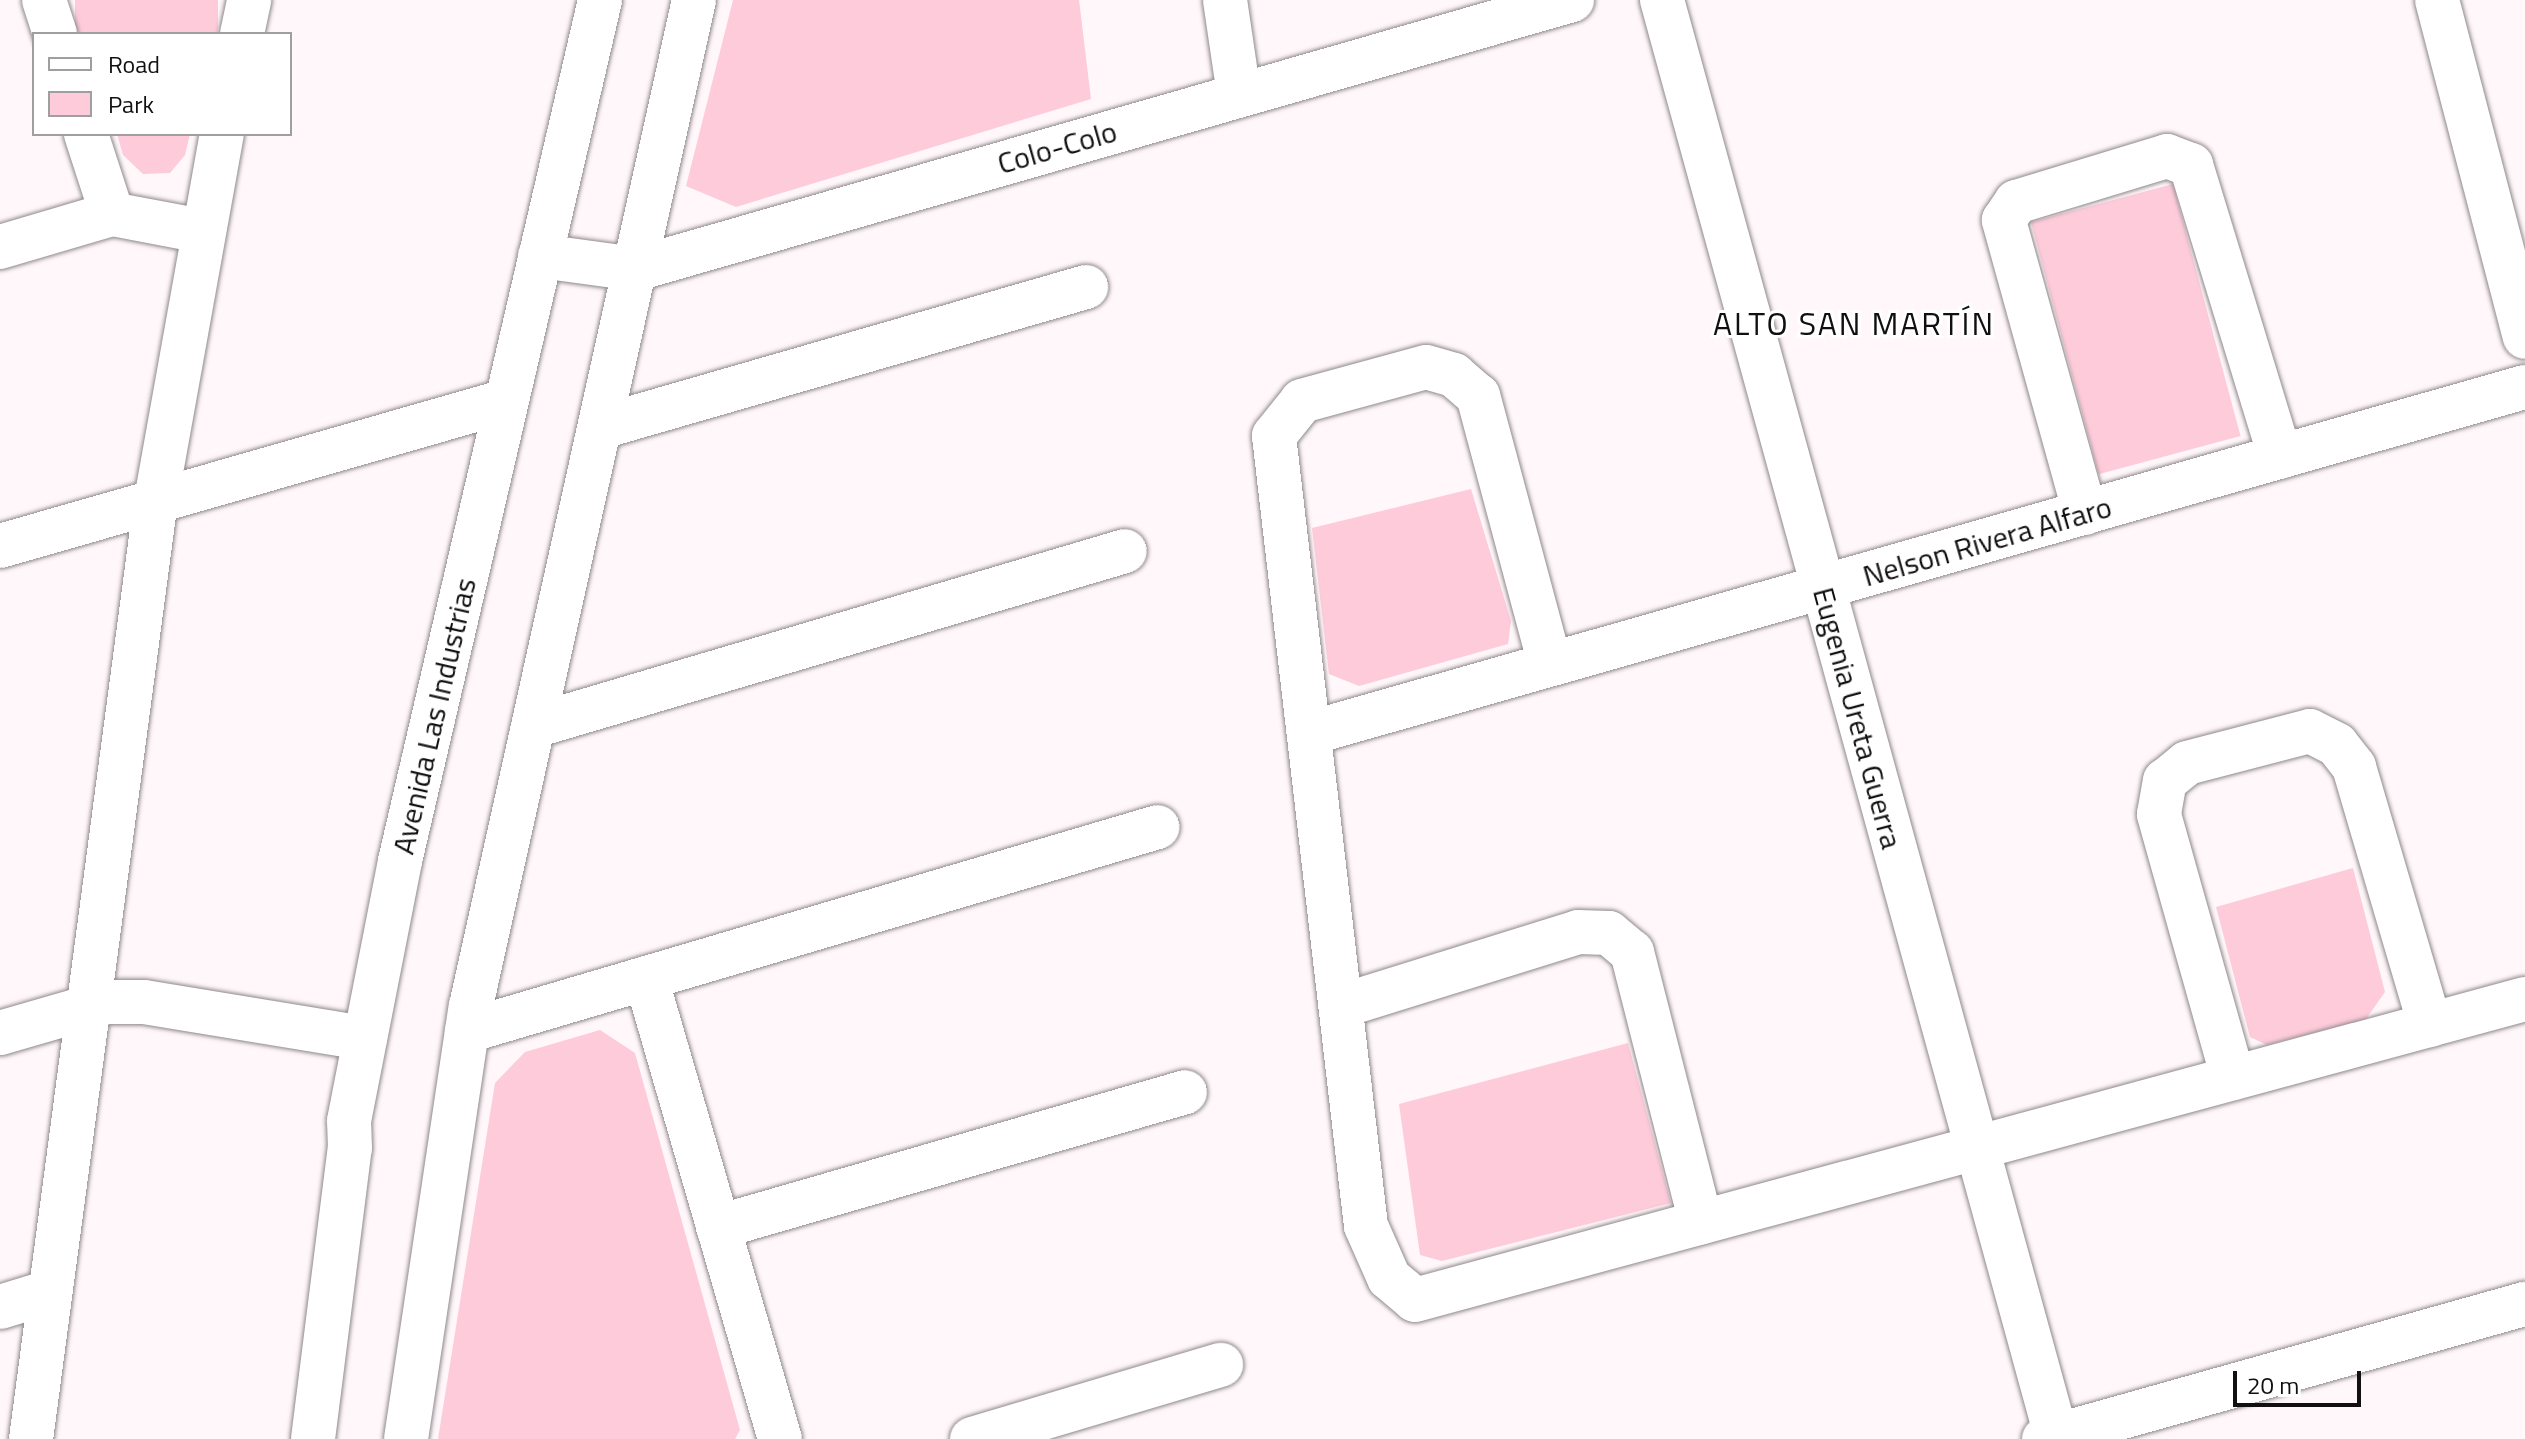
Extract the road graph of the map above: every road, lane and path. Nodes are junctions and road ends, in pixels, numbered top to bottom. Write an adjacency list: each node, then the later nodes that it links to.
1 (44, 0): 9 (street)
2 (249, 0): 10 (street)
3 (600, 0): 17 (street, Avenida Las Industrias)
4 (694, 0): 18 (street)
5 (1225, 0): 11 (street)
6 (1572, 0): 11 (street, Colo-Colo)
7 (1662, 0): 29 (street, Eugenia Ureta Guerra)
8 (2437, 0): 20 (street)
9 (54, 32)
10 (242, 32)
11 (1239, 95): 18 (street, Colo-Colo)
12 (87, 136): 14 (street)
13 (222, 136): 15 (street)
14 (112, 214): 15 (street); 16 (street)
15 (202, 231): 25 (street)
16 (0, 247)
17 (540, 256): 18 (street, Colo-Colo); 22 (street, Avenida Las Industrias)
18 (636, 269): 23 (street)
19 (1086, 287): 23 (street)
20 (2525, 337)
21 (2525, 387): 24 (street, Nelson Rivera Alfaro)
22 (506, 401): 25 (street); 41 (street, Avenida Las Industrias)
23 (601, 427): 31 (street)
24 (2280, 457): 26 (street, Nelson Rivera Alfaro); 26 (street)
25 (156, 500): 27 (street); 37 (street)
26 (2085, 513): 29 (street, Nelson Rivera Alfaro)
27 (0, 546)
28 (1125, 551): 31 (street)
29 (1822, 588): 30 (street, Nelson Rivera Alfaro); 44 (street, Eugenia Ureta Guerra)
30 (1550, 664): 32 (street, Nelson Rivera Alfaro); 32 (street)
31 (534, 726): 39 (street)
32 (1310, 733): 36 (street)
33 (1158, 827): 34 (street)
34 (646, 978): 39 (street); 46 (street)
35 (2525, 999): 38 (street)
36 (1341, 1006): 45 (street); 45 (street)
37 (86, 1008): 40 (street); 41 (street); 47 (street)
38 (2430, 1025): 42 (street); 42 (street)
39 (467, 1031): 54 (street)
40 (0, 1033)
41 (365, 1038): 53 (street, Avenida Las Industrias)
42 (2233, 1078): 44 (street)
43 (1185, 1092): 46 (street)
44 (1977, 1147): 45 (street); 52 (street, Eugenia Ureta Guerra)
45 (1701, 1222)
46 (718, 1227): 55 (street)
47 (49, 1292): 49 (street); 51 (street)
48 (2525, 1304): 52 (street)
49 (0, 1307)
50 (1221, 1365): 56 (street)
51 (22, 1426)
52 (2050, 1437)
53 (313, 1439)
54 (406, 1439)
55 (780, 1439)
56 (972, 1439)

